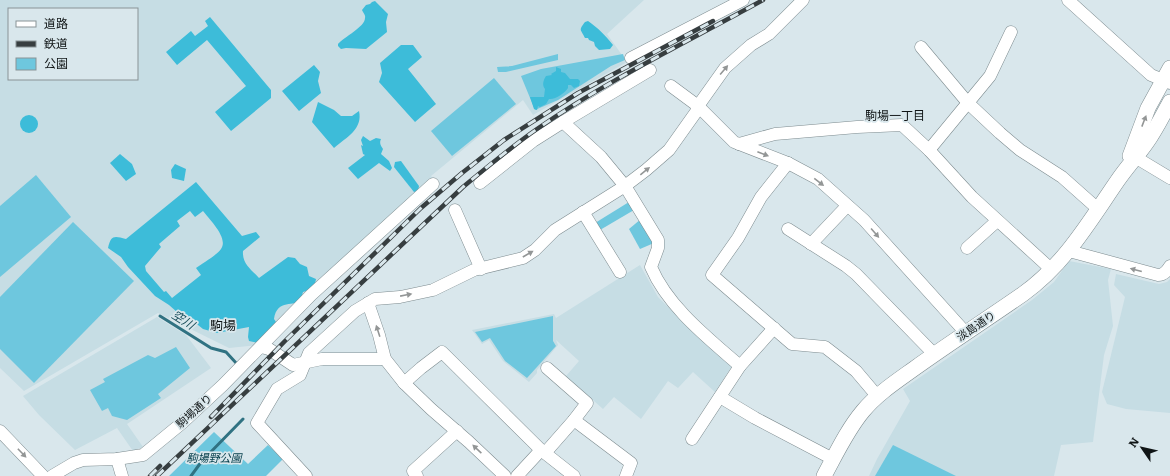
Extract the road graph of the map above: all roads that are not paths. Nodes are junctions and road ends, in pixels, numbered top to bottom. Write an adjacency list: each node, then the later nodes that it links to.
1 (742, 0): 6 (street)
2 (803, 0): 12 (street, one-way to 2)
3 (1068, 0): 8 (street)
4 (1011, 32): 11 (street)
5 (921, 47): 11 (street)
6 (631, 58)
7 (650, 70): 13 (street)
8 (1168, 77): 18 (main road, one-way to 8)
9 (671, 86): 12 (street)
10 (1170, 102): 16 (main road)
11 (968, 103): 15 (street); 24 (street)
12 (698, 106): 14 (street); 22 (street, one-way to 12)
13 (563, 122): 20 (street); 22 (street)
14 (739, 144): 15 (street); 17 (street, one-way to 17)
15 (929, 150): 27 (street)
16 (1135, 157): 18 (main road); 19 (street)
17 (788, 163): 23 (street, one-way to 23); 37 (street)
18 (1125, 170): 24 (main road, 淡島通り)
19 (1170, 178)
20 (480, 183)
21 (434, 184): 39 (street, 駒場通り)
22 (625, 186): 26 (street); 43 (street)
23 (847, 206): 29 (street); 38 (street, one-way to 38)
24 (1098, 209): 31 (main road, 淡島通り)
25 (455, 210): 33 (street)
26 (583, 212): 33 (street, one-way to 26); 35 (street)
27 (997, 221): 30 (street); 34 (street)
28 (788, 229): 29 (street)
29 (811, 244): 40 (street)
30 (967, 248)
31 (1068, 251): 32 (street, one-way to 31); 34 (main road, 淡島通り)
32 (1170, 266)
33 (480, 269): 36 (street, one-way to 33)
34 (1052, 270): 38 (main road, 淡島通り)
35 (620, 272)
36 (368, 302): 41 (street, one-way to 36); 42 (street)
37 (774, 328): 43 (street); 47 (street)
38 (966, 333): 40 (main road, 淡島通り)
39 (261, 347): 42 (street); 53 (street, 駒場通り)
40 (934, 354): 47 (main road, 淡島通り)
41 (385, 359): 42 (street); 45 (street)
42 (305, 363): 58 (street)
43 (740, 366): 46 (street)
44 (546, 368): 48 (street)
45 (404, 383): 50 (street); 52 (street)
46 (720, 397): 51 (street); 54 (street)
47 (878, 397): 54 (main road, 淡島通り)
48 (574, 420): 52 (street); 63 (street)
49 (0, 431): 55 (street, one-way to 55)
50 (457, 431): 59 (street); 60 (street, one-way to 50)
51 (692, 439)
52 (543, 452): 61 (street); 62 (street)
53 (117, 459): 56 (street, 駒場通り); 57 (street)
54 (833, 459): 64 (main road, 淡島通り)
55 (43, 476)
56 (52, 476)
57 (122, 476)
58 (306, 476)
59 (417, 476)
60 (505, 476)
61 (517, 476)
62 (574, 476)
63 (626, 476)
64 (824, 476)

